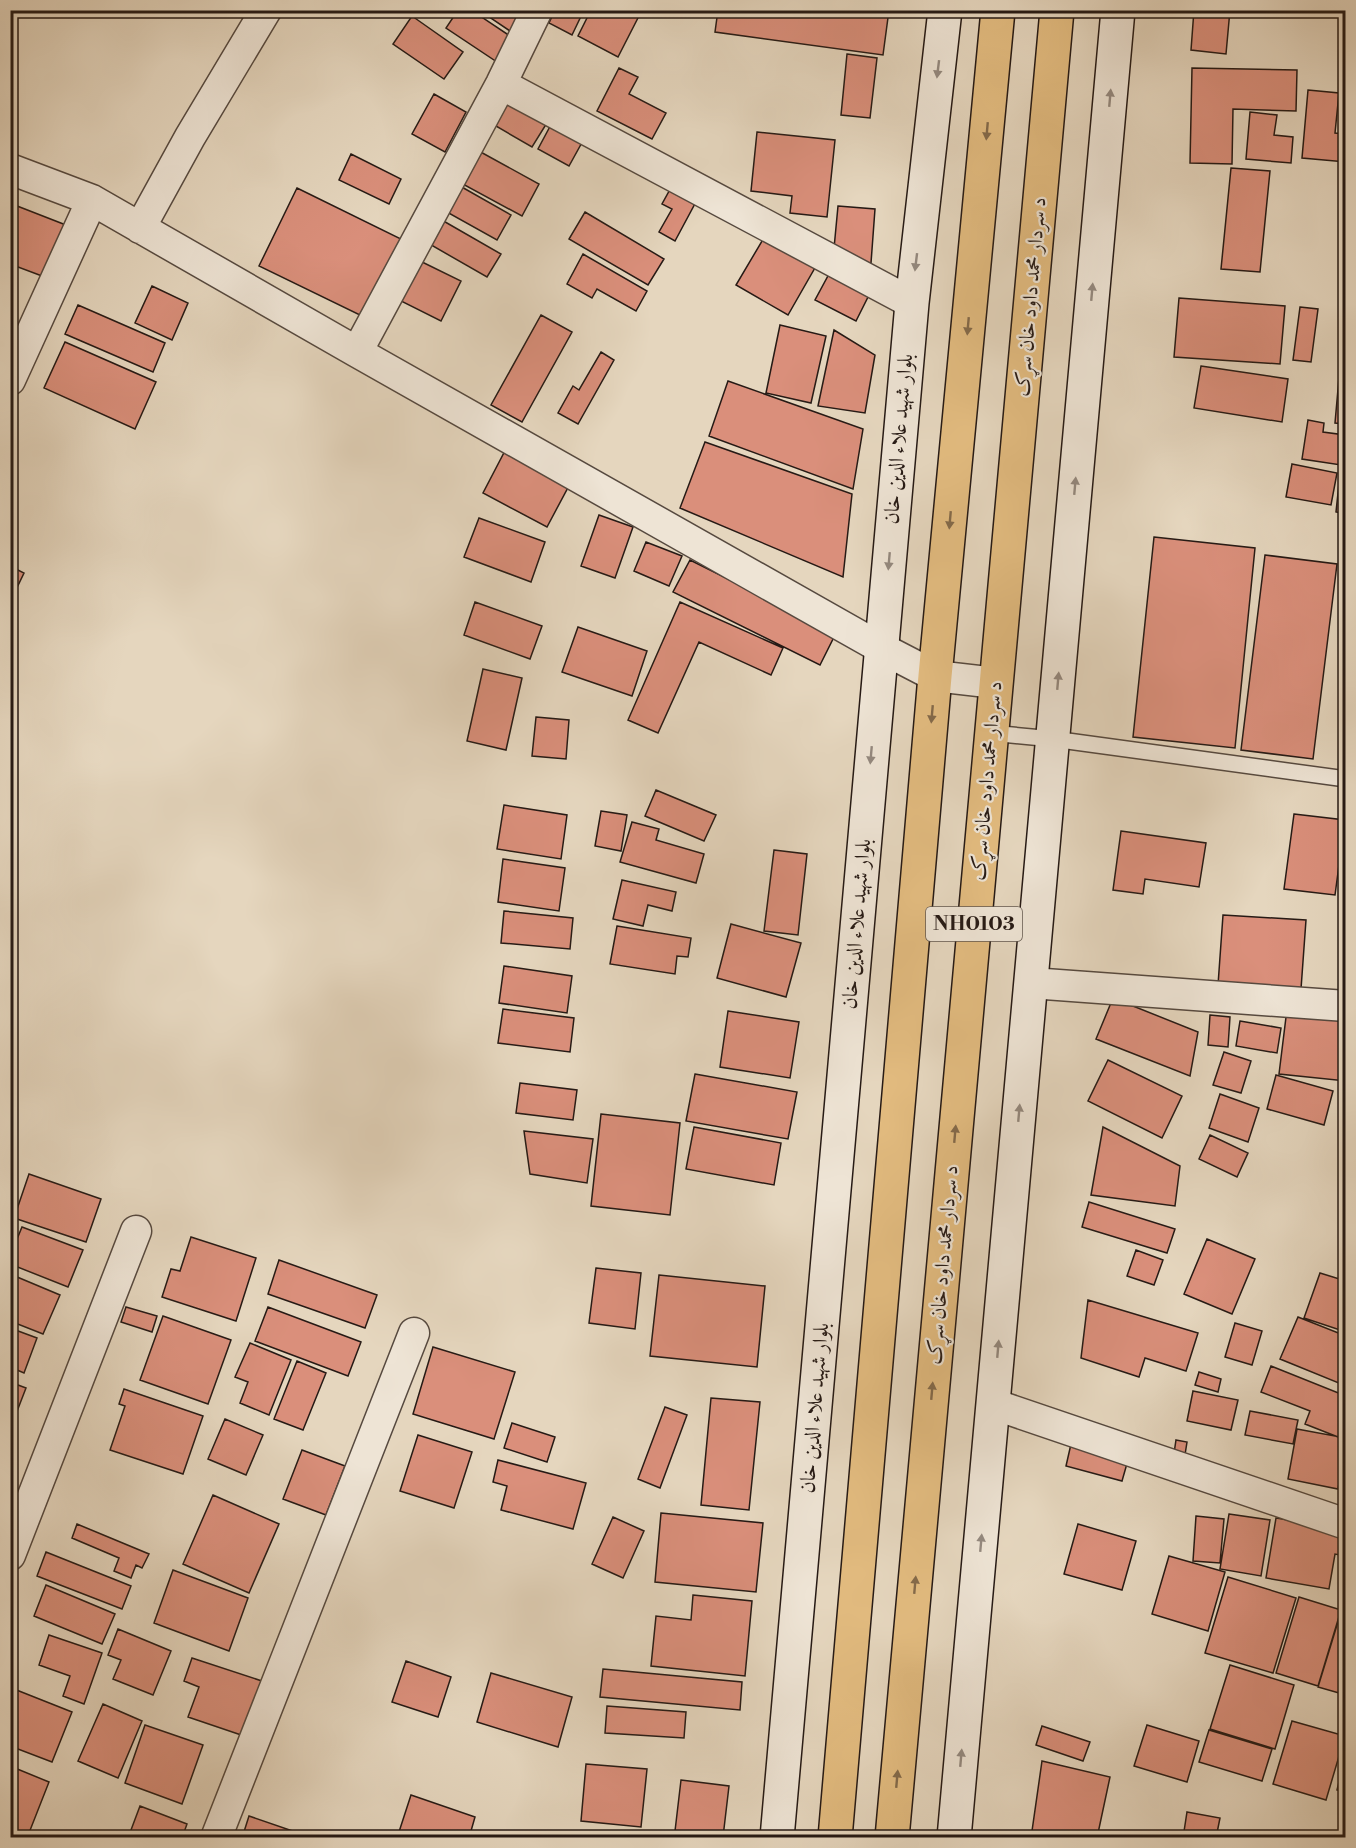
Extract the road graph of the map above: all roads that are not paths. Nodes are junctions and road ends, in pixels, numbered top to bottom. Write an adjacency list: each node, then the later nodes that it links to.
1 (266, 10): 10 (street)
2 (537, 10): 7 (street)
3 (945, 10): 11 (street, بلوار شهید علاء الدین خان, one-way to 11)
4 (998, 10): 15 (highway, NH0103, one-way to 15)
5 (1057, 10): 16 (highway, د سردار محمد داود خان سړک / NH0103)
6 (1118, 10): 18 (street, one-way to 6)
7 (501, 84): 11 (street); 12 (street)
8 (10, 169): 9 (street)
9 (92, 200): 10 (street); 13 (street)
10 (140, 228): 12 (street)
11 (912, 303): 14 (street, بلوار شهید علاء الدین خان, one-way to 14)
12 (357, 352): 14 (street)
13 (10, 380)
14 (881, 648): 15 (street); 28 (street, بلوار شهید علاء الدین خان, one-way to 28)
15 (935, 676): 16 (street); 29 (highway, NH0103, one-way to 29)
16 (996, 683): 17 (highway, د سردار محمد داود خان سړک / NH0103)
17 (991, 733): 18 (lane); 30 (highway, د سردار محمد داود خان سړک / NH0103, one-way to 17)
18 (1053, 739): 19 (lane); 20 (street)
19 (1346, 779)
20 (1031, 983): 21 (street); 24 (street, one-way to 20)
21 (1346, 1006)
22 (136, 1231): 26 (street)
23 (414, 1333): 27 (street)
24 (993, 1404): 25 (street); 31 (street, one-way to 24)
25 (1346, 1524)
26 (10, 1555)
27 (216, 1838)
28 (777, 1838)
29 (835, 1838)
30 (892, 1838)
31 (954, 1838)

